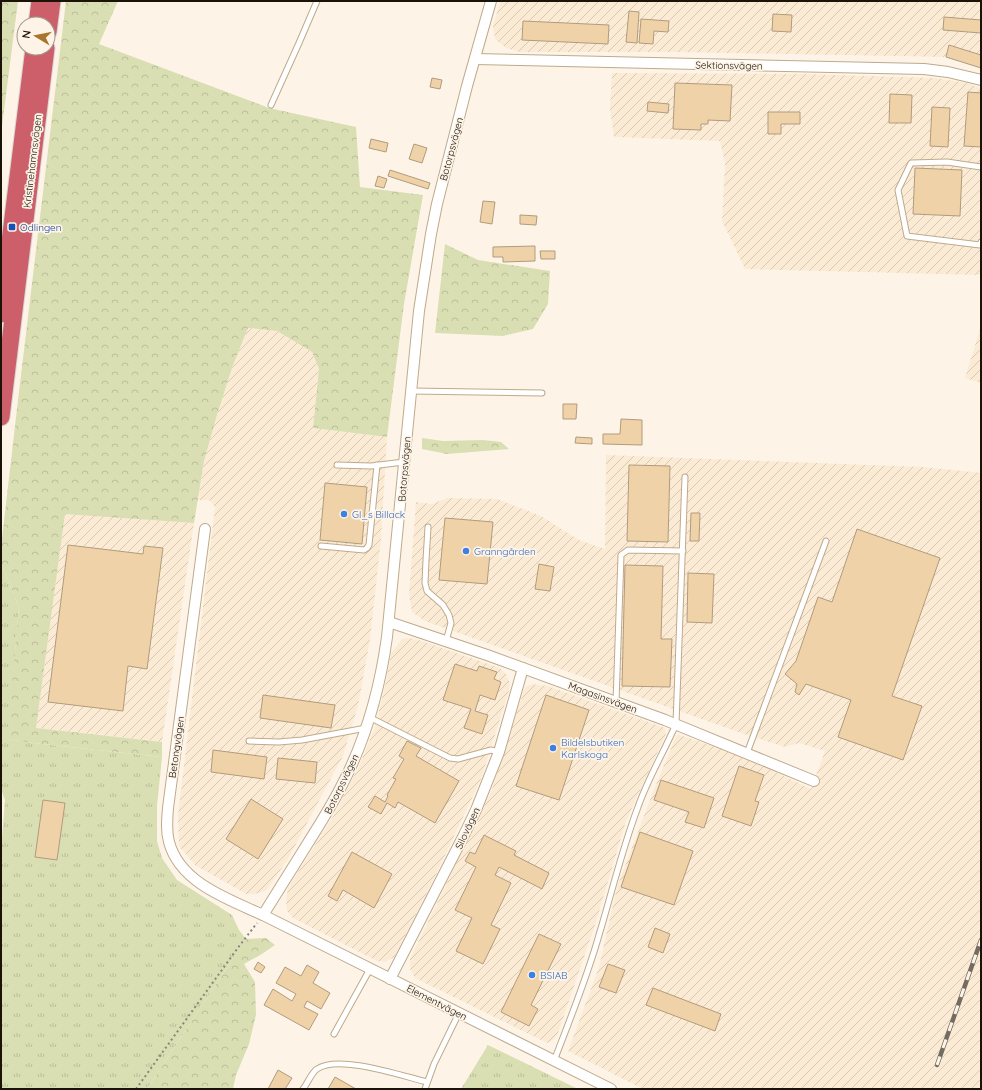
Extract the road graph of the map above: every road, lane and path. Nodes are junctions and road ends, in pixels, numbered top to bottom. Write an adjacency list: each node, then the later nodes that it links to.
1 (40, 1): 5 (highway)
2 (52, 1): 6 (highway)
3 (317, 1): 11 (lane)
4 (491, 1): 9 (street, Botorpsvägen)
5 (38, 16)
6 (50, 16)
7 (33, 56): 14 (highway, Kristinehamnsvägen)
8 (45, 56): 17 (highway, Kristinehamnsvägen)
9 (475, 59): 10 (street, Sektionsvägen); 15 (street, Botorpsvägen)
10 (981, 80)
11 (271, 105)
12 (981, 167): 13 (lane)
13 (981, 242)
14 (1, 314)
15 (411, 391): 16 (lane); 18 (street, Botorpsvägen)
16 (542, 393)
17 (1, 417)
18 (404, 462): 20 (lane); 27 (street, Botorpsvägen)
19 (337, 465): 20 (lane)
20 (377, 465): 25 (lane)
21 (685, 477): 26 (lane)
22 (428, 527): 28 (lane)
23 (205, 530): 38 (street, Betongvägen)
24 (826, 541): 36 (lane)
25 (321, 546)
26 (683, 551): 30 (lane); 32 (lane)
27 (389, 622): 28 (street, Magasinsvägen); 31 (street, Botorpsvägen)
28 (446, 641): 29 (street, Magasinsvägen)
29 (523, 668): 30 (street, Magasinsvägen); 35 (street, Silovägen)
30 (616, 702): 32 (street, Magasinsvägen)
31 (369, 717): 33 (street, Botorpsvägen); 35 (lane)
32 (676, 724): 36 (street, Magasinsvägen); 43 (lane)
33 (366, 728): 34 (lane); 38 (street, Botorpsvägen)
34 (249, 741)
35 (499, 752): 40 (street, Silovägen)
36 (747, 754): 37 (street, Magasinsvägen)
37 (814, 782)
38 (263, 915): 39 (street, Elementvägen); 45 (path)
39 (370, 969): 40 (street, Elementvägen); 42 (lane)
40 (390, 979): 41 (street, Elementvägen)
41 (459, 1013): 43 (street, Elementvägen); 44 (lane)
42 (334, 1034)
43 (554, 1061): 48 (street, Elementvägen)
44 (427, 1082): 46 (lane); 47 (lane)
45 (136, 1089)
46 (303, 1089)
47 (425, 1089)
48 (611, 1089)

